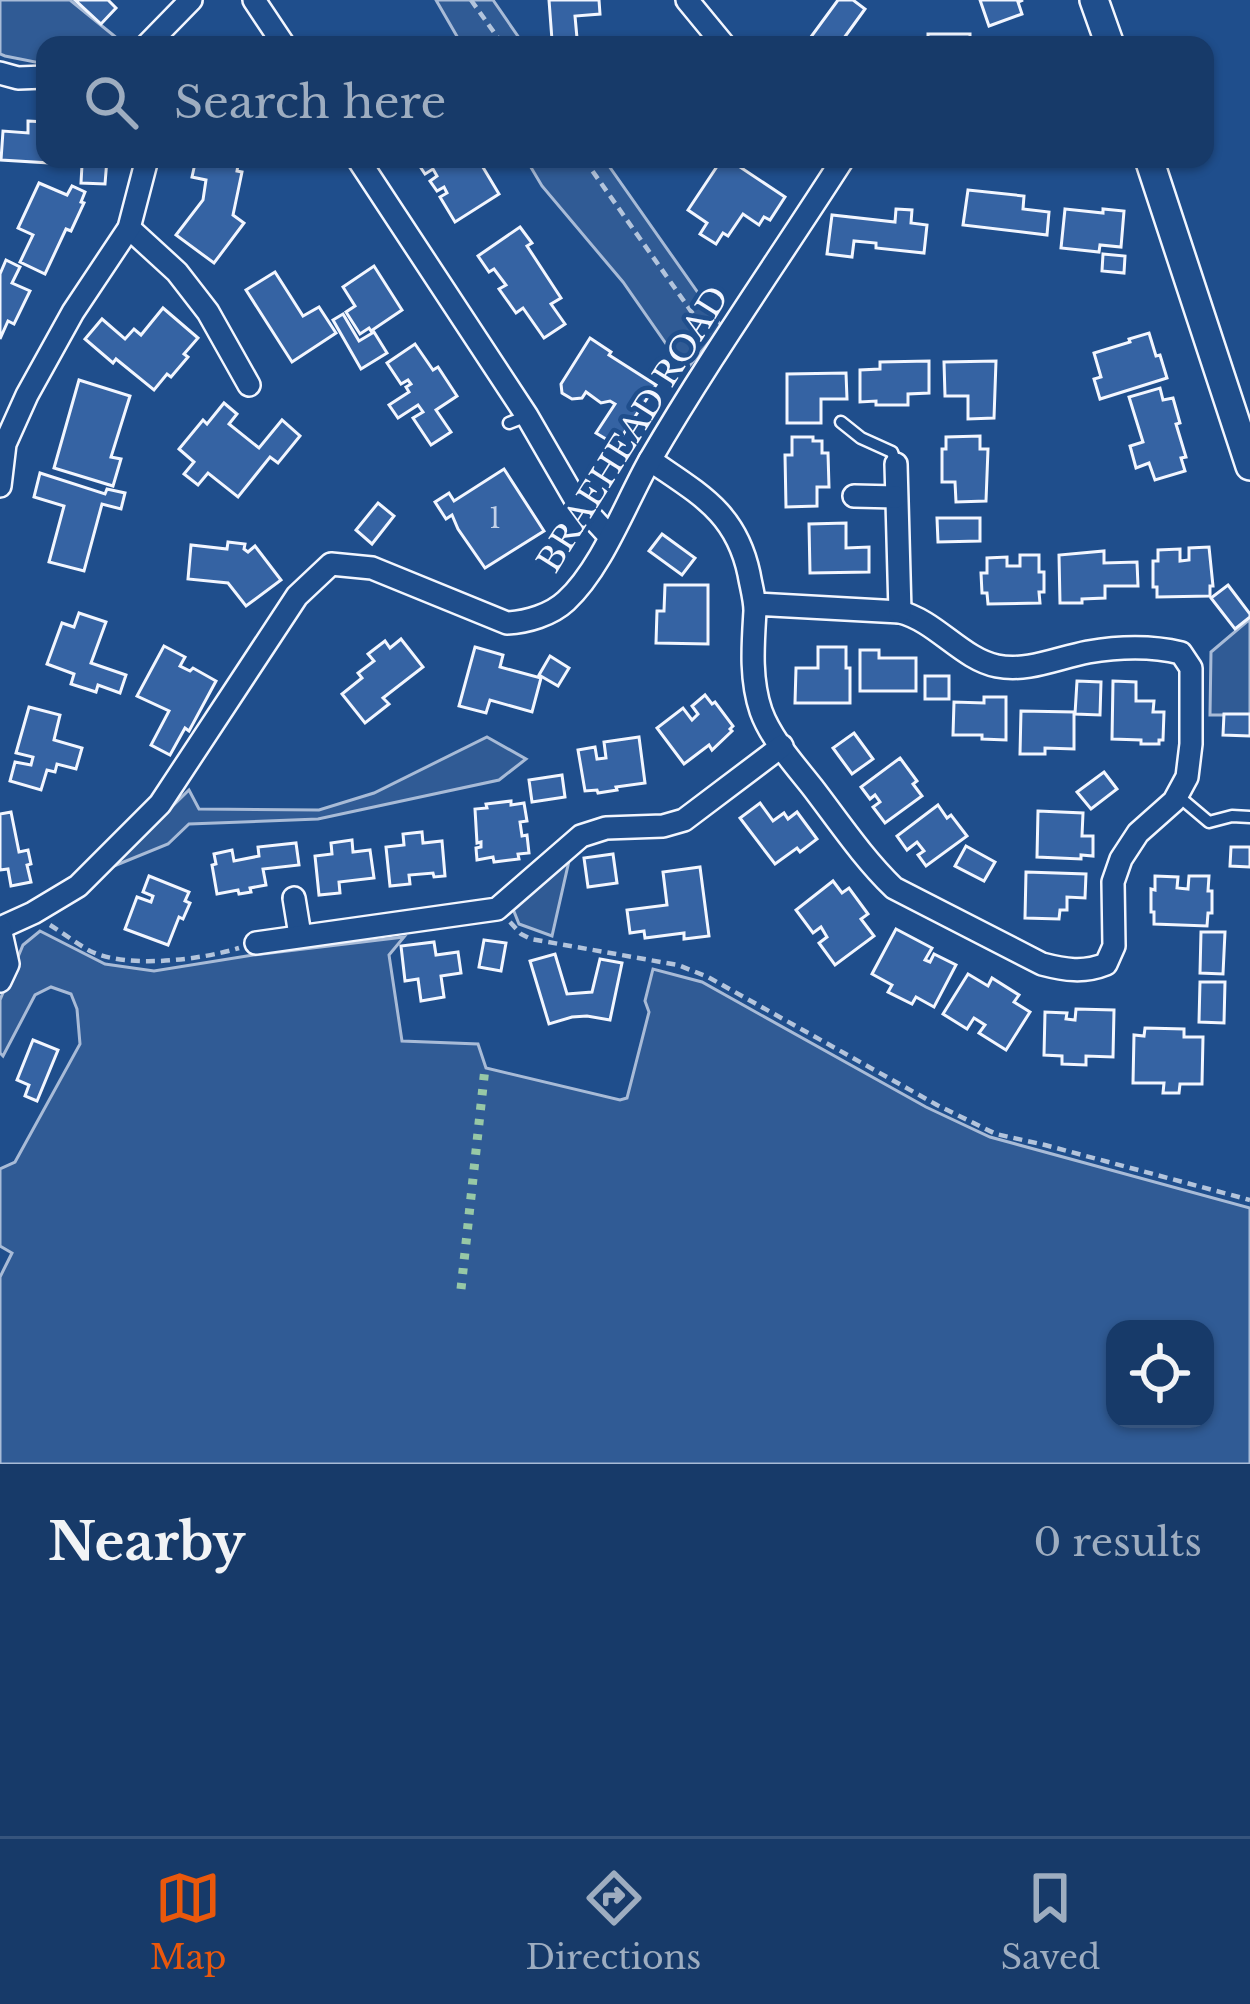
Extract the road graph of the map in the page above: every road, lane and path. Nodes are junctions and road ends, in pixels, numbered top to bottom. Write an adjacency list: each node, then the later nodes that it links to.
1 (191, 0): 6 (street)
2 (254, 0): 7 (street)
3 (471, 0): 8 (path)
4 (687, 0): 9 (street)
5 (1094, 0): 10 (street)
6 (156, 36)
7 (278, 36)
8 (497, 36)
9 (717, 36)
10 (1107, 36)
11 (0, 73): 12 (street)
12 (36, 77)
13 (145, 168): 18 (street)
14 (364, 168): 28 (street)
15 (590, 168): 19 (path)
16 (837, 168): 19 (street, BRAEHEAD ROAD)
17 (1152, 168): 24 (street)
18 (129, 228): 20 (street); 25 (street)
19 (719, 352): 22 (street, BRAEHEAD ROAD)
20 (250, 385)
21 (842, 422): 23 (lane)
22 (650, 460): 28 (street, BRAEHEAD ROAD); 29 (street)
23 (896, 464): 27 (street)
24 (1250, 466)
25 (0, 486)
26 (854, 496): 27 (street)
27 (896, 497): 30 (street)
28 (610, 537): 36 (street, BRAEHEAD ROAD)
29 (755, 604): 30 (street); 31 (street)
30 (900, 612): 32 (street)
31 (782, 746): 32 (street); 35 (street)
32 (1177, 795): 33 (lane)
33 (1250, 817)
34 (294, 898): 38 (street)
35 (497, 909): 38 (street); 41 (path)
36 (33, 914): 37 (street, BRAEHEAD ROAD); 39 (path)
37 (0, 928): 40 (street, BRAEHEAD ROAD)
38 (300, 935): 39 (street)
39 (256, 943)
40 (0, 981)
41 (1250, 1201)

